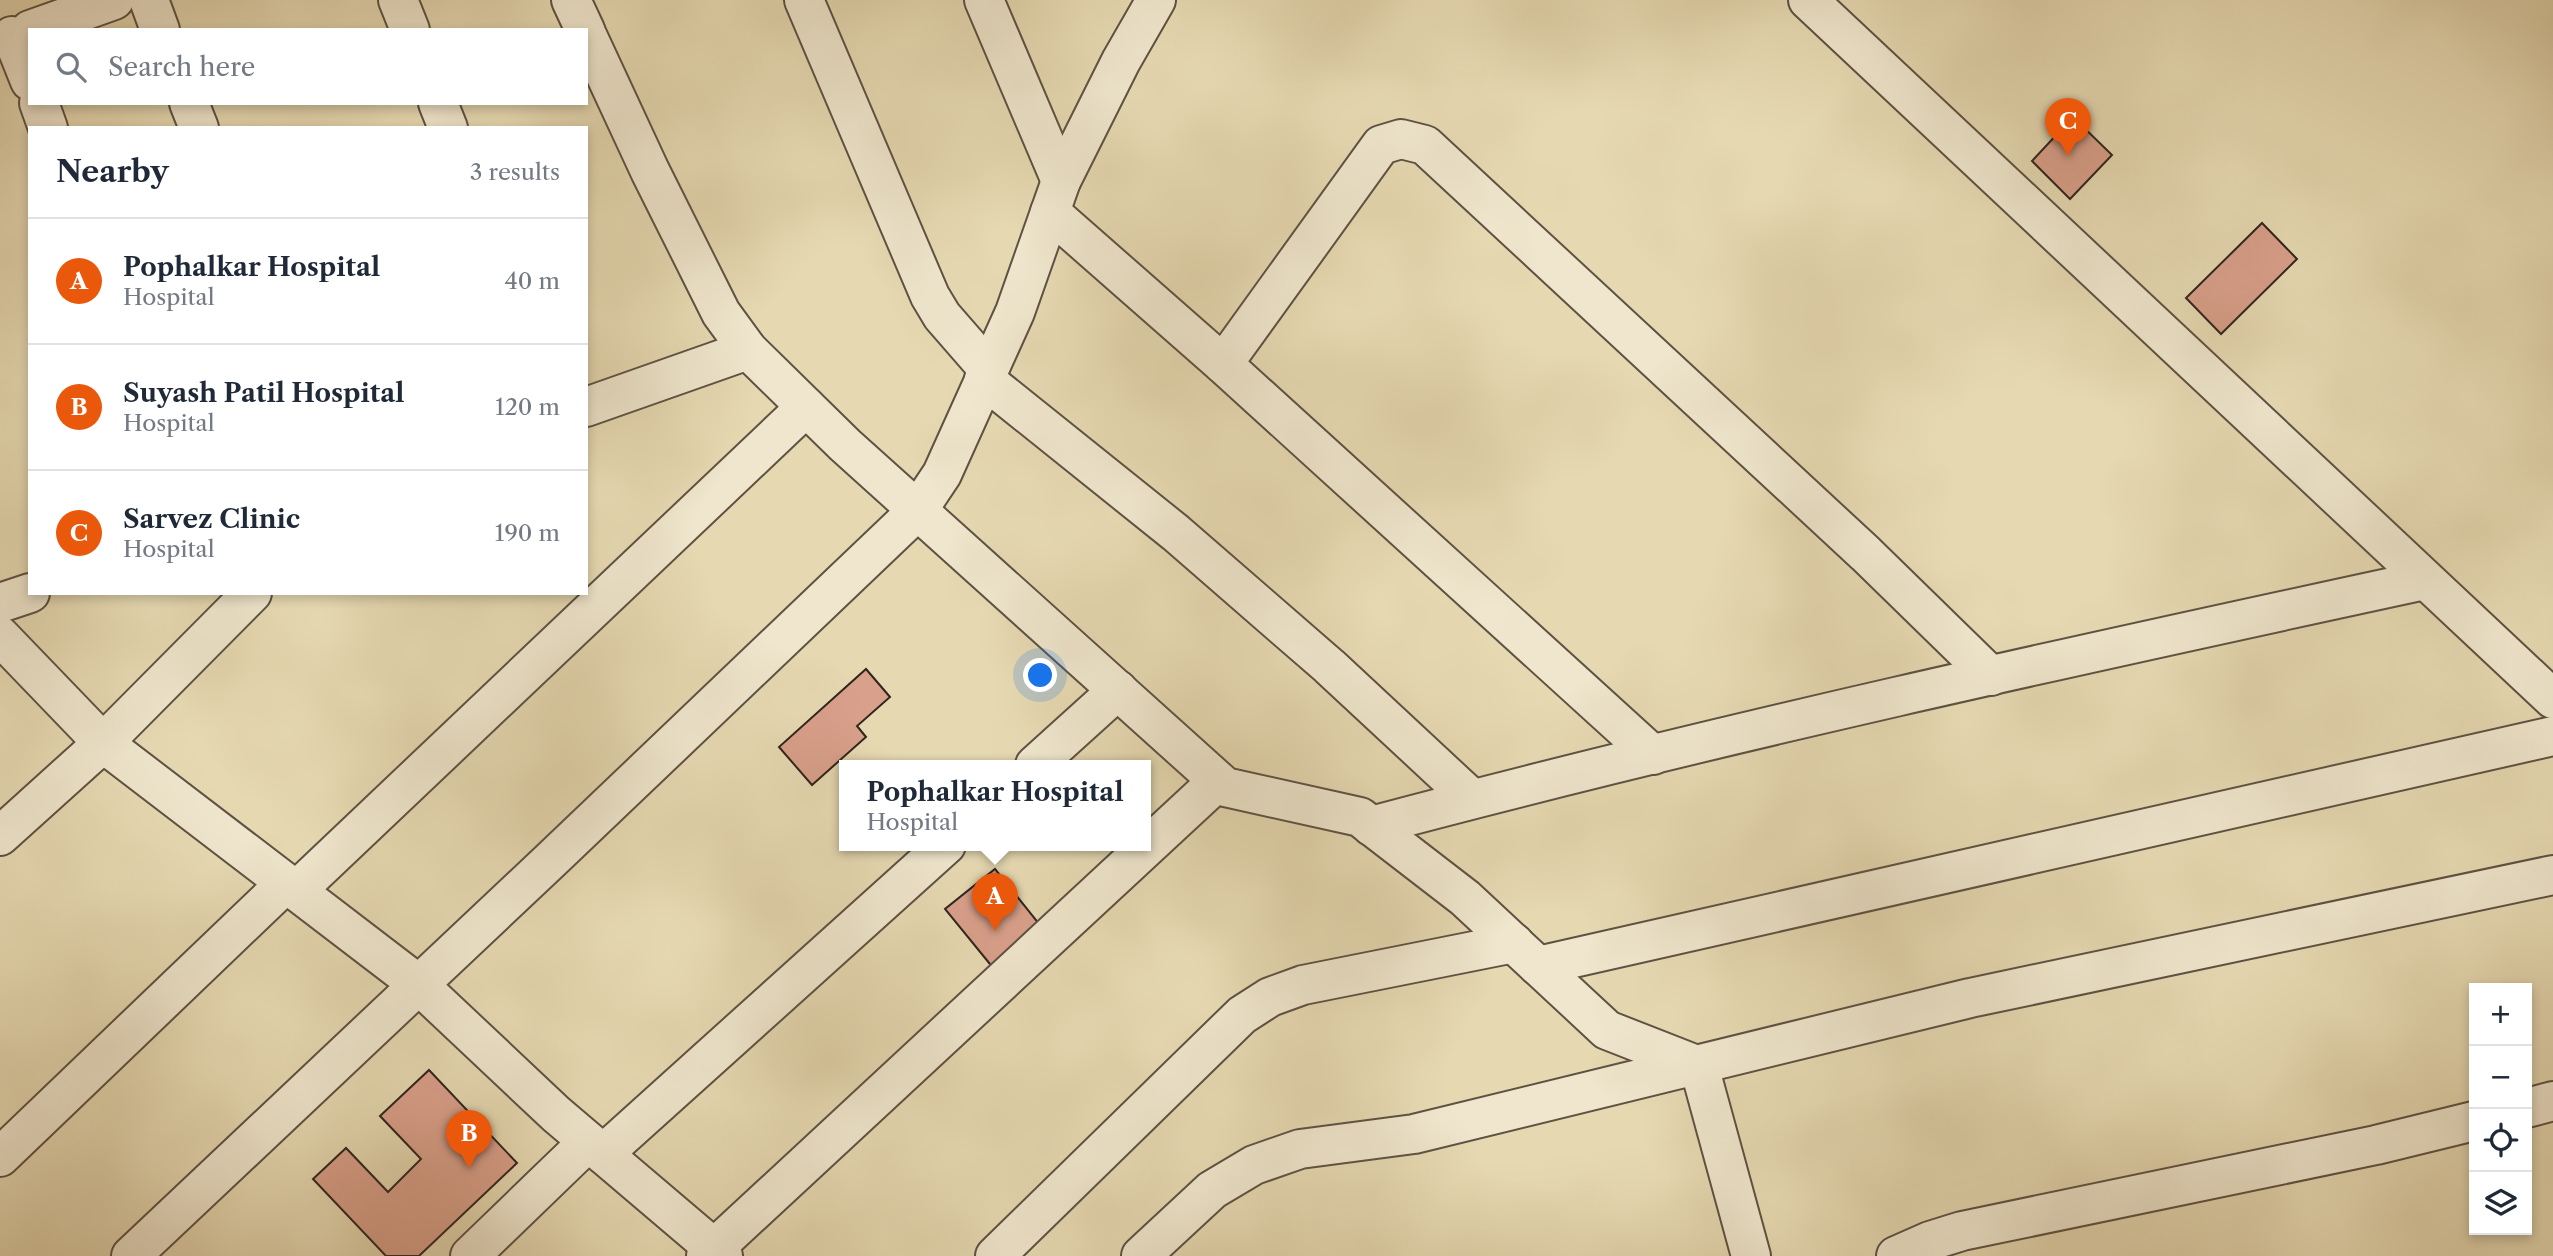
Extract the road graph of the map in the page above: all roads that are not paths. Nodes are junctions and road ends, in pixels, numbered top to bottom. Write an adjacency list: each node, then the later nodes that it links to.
1 (114, 0): 9 (street)
2 (149, 0): 10 (street)
3 (398, 0): 11 (street)
4 (571, 0): 12 (street)
5 (804, 0): 25 (street)
6 (984, 0): 22 (street)
7 (1156, 0): 22 (street)
8 (1808, 0): 29 (street)
9 (35, 28)
10 (159, 28)
11 (409, 28)
12 (585, 28)
13 (18, 34): 15 (street)
14 (588, 35): 23 (street)
15 (28, 73)
16 (39, 105): 19 (street)
17 (190, 105): 20 (street)
18 (439, 105): 21 (street)
19 (47, 126)
20 (198, 126)
21 (447, 126)
22 (1056, 196): 24 (street); 25 (street)
23 (748, 350): 26 (street); 27 (street)
24 (1223, 364): 34 (street); 39 (street)
25 (987, 375): 28 (street); 42 (street)
26 (588, 406)
27 (806, 407): 28 (street); 49 (street)
28 (918, 510): 35 (street); 51 (street)
29 (2425, 580): 34 (street); 36 (street)
30 (28, 594): 32 (street)
31 (250, 595): 38 (street)
32 (0, 603)
33 (2, 643): 38 (street)
34 (1991, 676): 39 (street)
35 (1118, 690): 40 (street); 41 (street)
36 (2553, 699)
37 (2553, 736): 50 (street)
38 (103, 743): 44 (street); 49 (street)
39 (1653, 755): 42 (street)
40 (1041, 760)
41 (1218, 781): 43 (street); 45 (street)
42 (1472, 799): 43 (street)
43 (1371, 826): 50 (street)
44 (0, 836)
45 (1151, 844)
46 (939, 851): 56 (street)
47 (1143, 851): 58 (street)
48 (2553, 874): 52 (street)
49 (291, 887): 51 (street); 57 (street)
50 (1526, 954): 52 (street); 61 (street)
51 (418, 984): 56 (street); 59 (street)
52 (1699, 1066): 62 (street); 63 (street)
53 (2553, 1101): 54 (street)
54 (2532, 1107)
55 (2469, 1122): 64 (street)
56 (595, 1148): 58 (street); 60 (street)
57 (0, 1157)
58 (714, 1253)
59 (131, 1256)
60 (470, 1256)
61 (995, 1256)
62 (1141, 1256)
63 (1751, 1256)
64 (1896, 1256)

